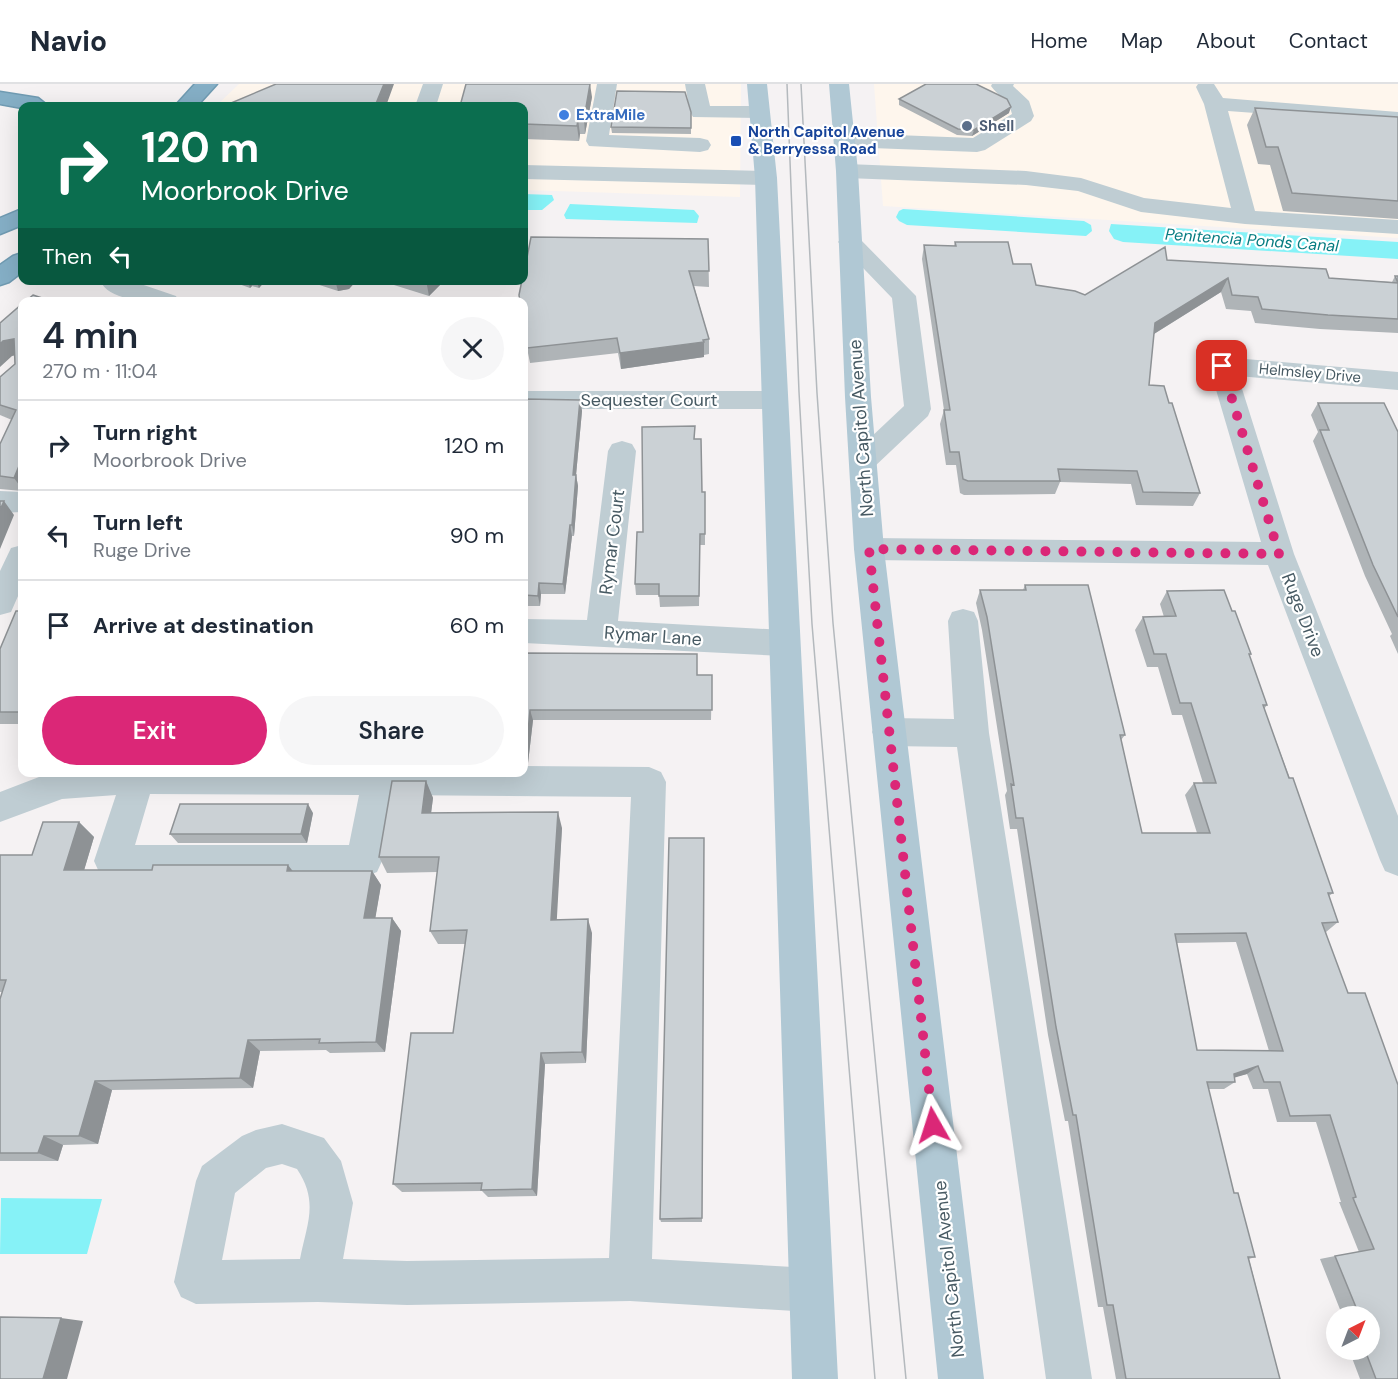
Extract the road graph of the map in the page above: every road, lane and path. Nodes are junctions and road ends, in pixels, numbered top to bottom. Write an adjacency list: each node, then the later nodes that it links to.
1 (207, 84): 11 (highway)
2 (433, 84): 12 (street)
3 (607, 84): 16 (street)
4 (695, 84): 13 (street)
5 (839, 84): 15 (main road, North Capitol Avenue)
6 (1004, 84): 15 (street)
7 (1210, 94): 14 (street); 21 (street)
8 (0, 98): 10 (highway)
9 (758, 98): 13 (street); 20 (main road)
10 (24, 102)
11 (189, 102)
12 (427, 102)
13 (701, 112): 16 (street)
14 (1398, 118)
15 (845, 140): 18 (main road, North Capitol Avenue)
16 (700, 146): 17 (street)
17 (736, 158)
18 (847, 171): 21 (street); 25 (main road, North Capitol Avenue)
19 (528, 172): 20 (street)
20 (766, 178): 35 (main road)
21 (1245, 217): 24 (street)
22 (18, 218): 23 (highway)
23 (0, 227)
24 (1398, 227)
25 (850, 242): 37 (main road, North Capitol Avenue); 37 (street)
26 (18, 264): 27 (highway)
27 (0, 277)
28 (113, 285): 30 (street)
29 (124, 285): 31 (street)
30 (100, 297)
31 (154, 297)
32 (1222, 366): 33 (street, Helmsley Drive); 41 (street, Ruge Drive)
33 (1398, 381)
34 (528, 400): 35 (street, Sequester Court)
35 (774, 400): 47 (main road)
36 (622, 451): 46 (street, Rymar Court)
37 (863, 461): 40 (main road, North Capitol Avenue)
38 (0, 502): 39 (street)
39 (18, 502)
40 (869, 549): 41 (street); 48 (main road, North Capitol Avenue)
41 (1279, 554): 53 (street, Ruge Drive)
42 (18, 565): 43 (street)
43 (0, 603)
44 (963, 621): 49 (street)
45 (528, 631): 46 (street, Rymar Lane)
46 (602, 633): 47 (street, Rymar Lane)
47 (783, 643): 56 (main road)
48 (889, 732): 49 (street); 58 (main road, North Capitol Avenue)
49 (972, 733): 59 (street)
50 (138, 779): 51 (street); 51 (street); 52 (street)
51 (378, 782): 54 (street)
52 (0, 807)
53 (1398, 860)
54 (630, 1279): 55 (street); 56 (street)
55 (318, 1281)
56 (811, 1290): 57 (main road)
57 (814, 1379)
58 (961, 1379)
59 (1070, 1379)

